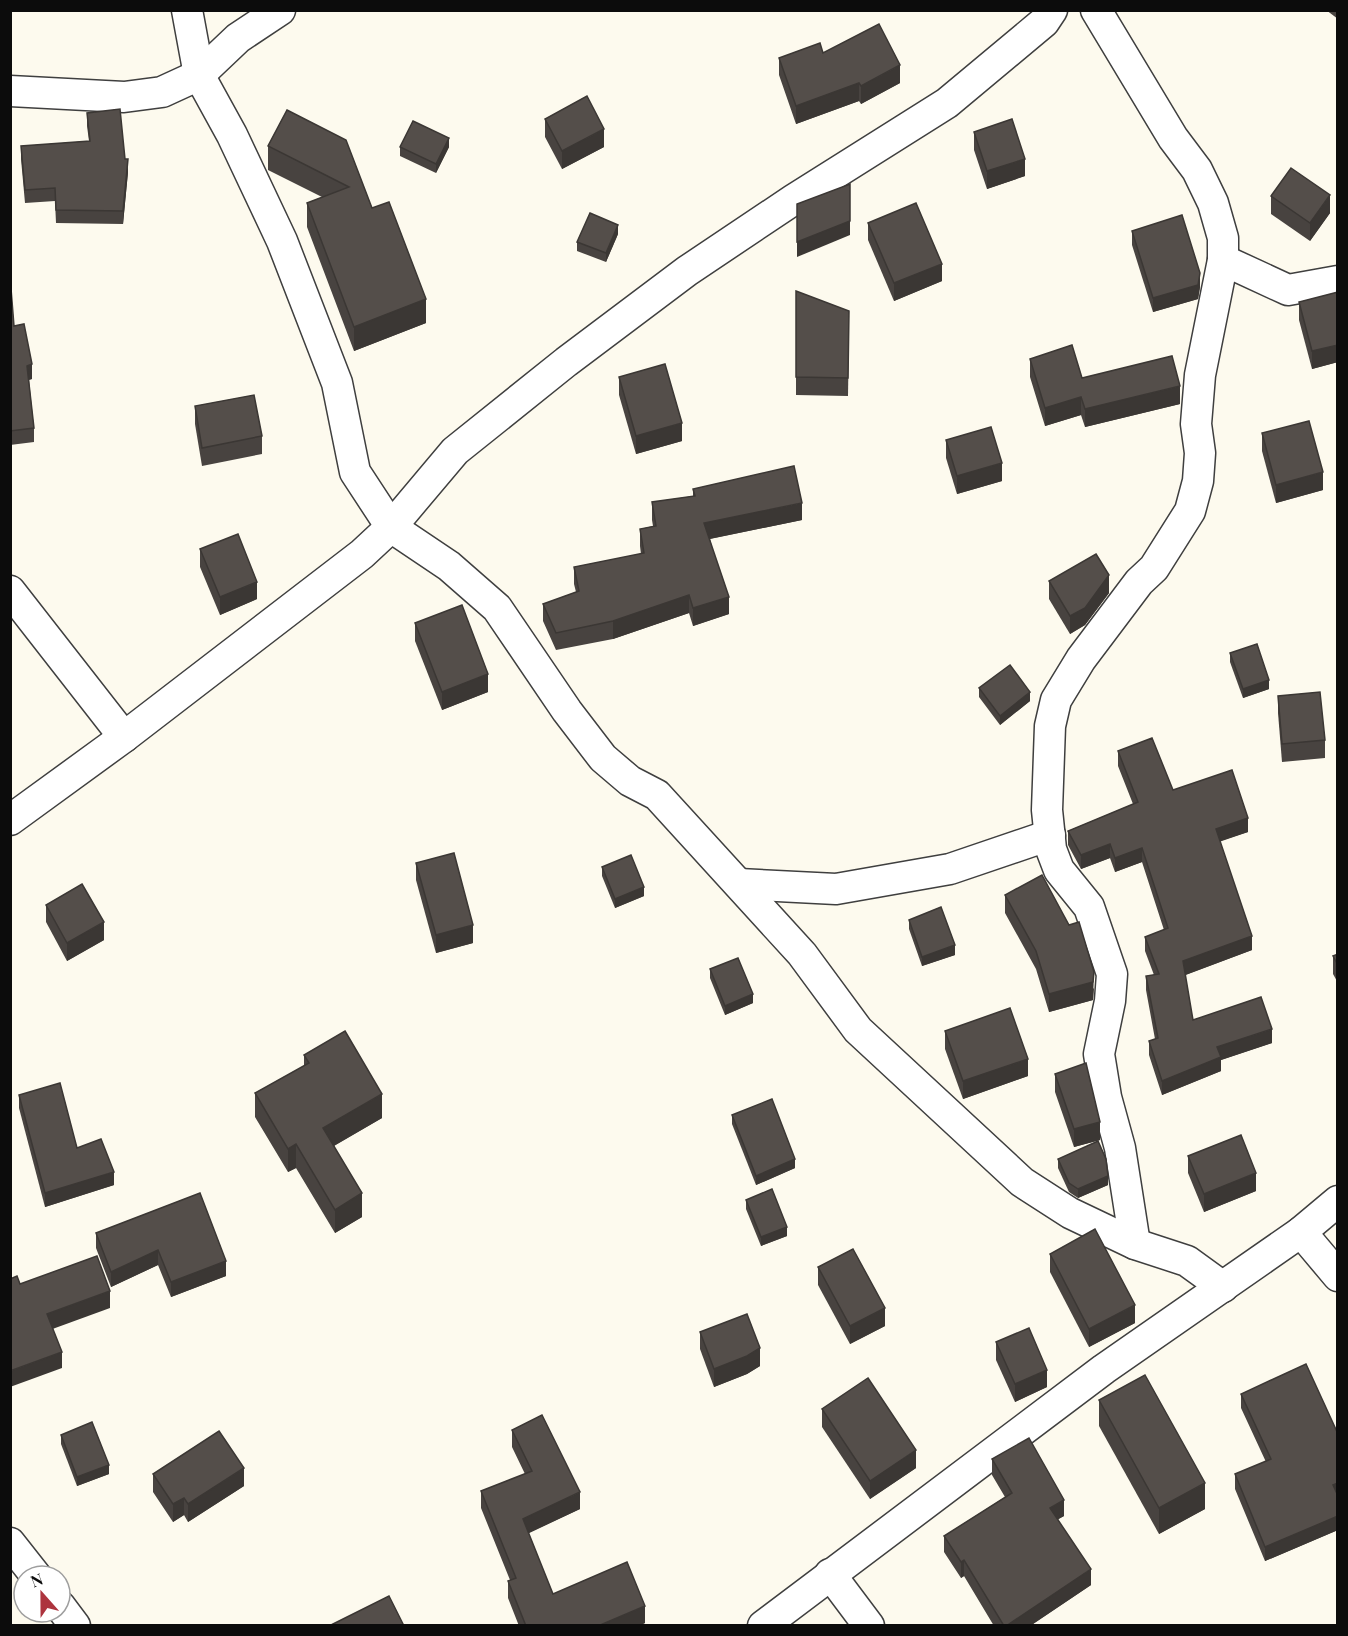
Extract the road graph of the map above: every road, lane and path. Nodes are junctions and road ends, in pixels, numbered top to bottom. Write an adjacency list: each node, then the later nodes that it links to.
1 (187, 10): 5 (street)
2 (280, 10): 5 (street)
3 (1052, 10): 9 (street)
4 (1096, 10): 7 (street)
5 (199, 75): 6 (street); 9 (street)
6 (10, 91)
7 (1224, 260): 8 (street); 13 (street)
8 (1338, 281)
9 (391, 527): 11 (street); 14 (street)
10 (10, 591): 11 (street)
11 (124, 737): 12 (street)
12 (10, 820)
13 (1050, 835): 14 (street); 17 (street)
14 (739, 884): 17 (street)
15 (1338, 1201): 16 (street)
16 (1301, 1232): 18 (street); 19 (street)
17 (1135, 1245): 19 (street)
18 (1338, 1276)
19 (1222, 1287): 22 (street)
20 (10, 1543): 21 (street)
21 (27, 1564)
22 (830, 1574): 23 (street); 24 (street)
23 (763, 1626)
24 (869, 1626)

